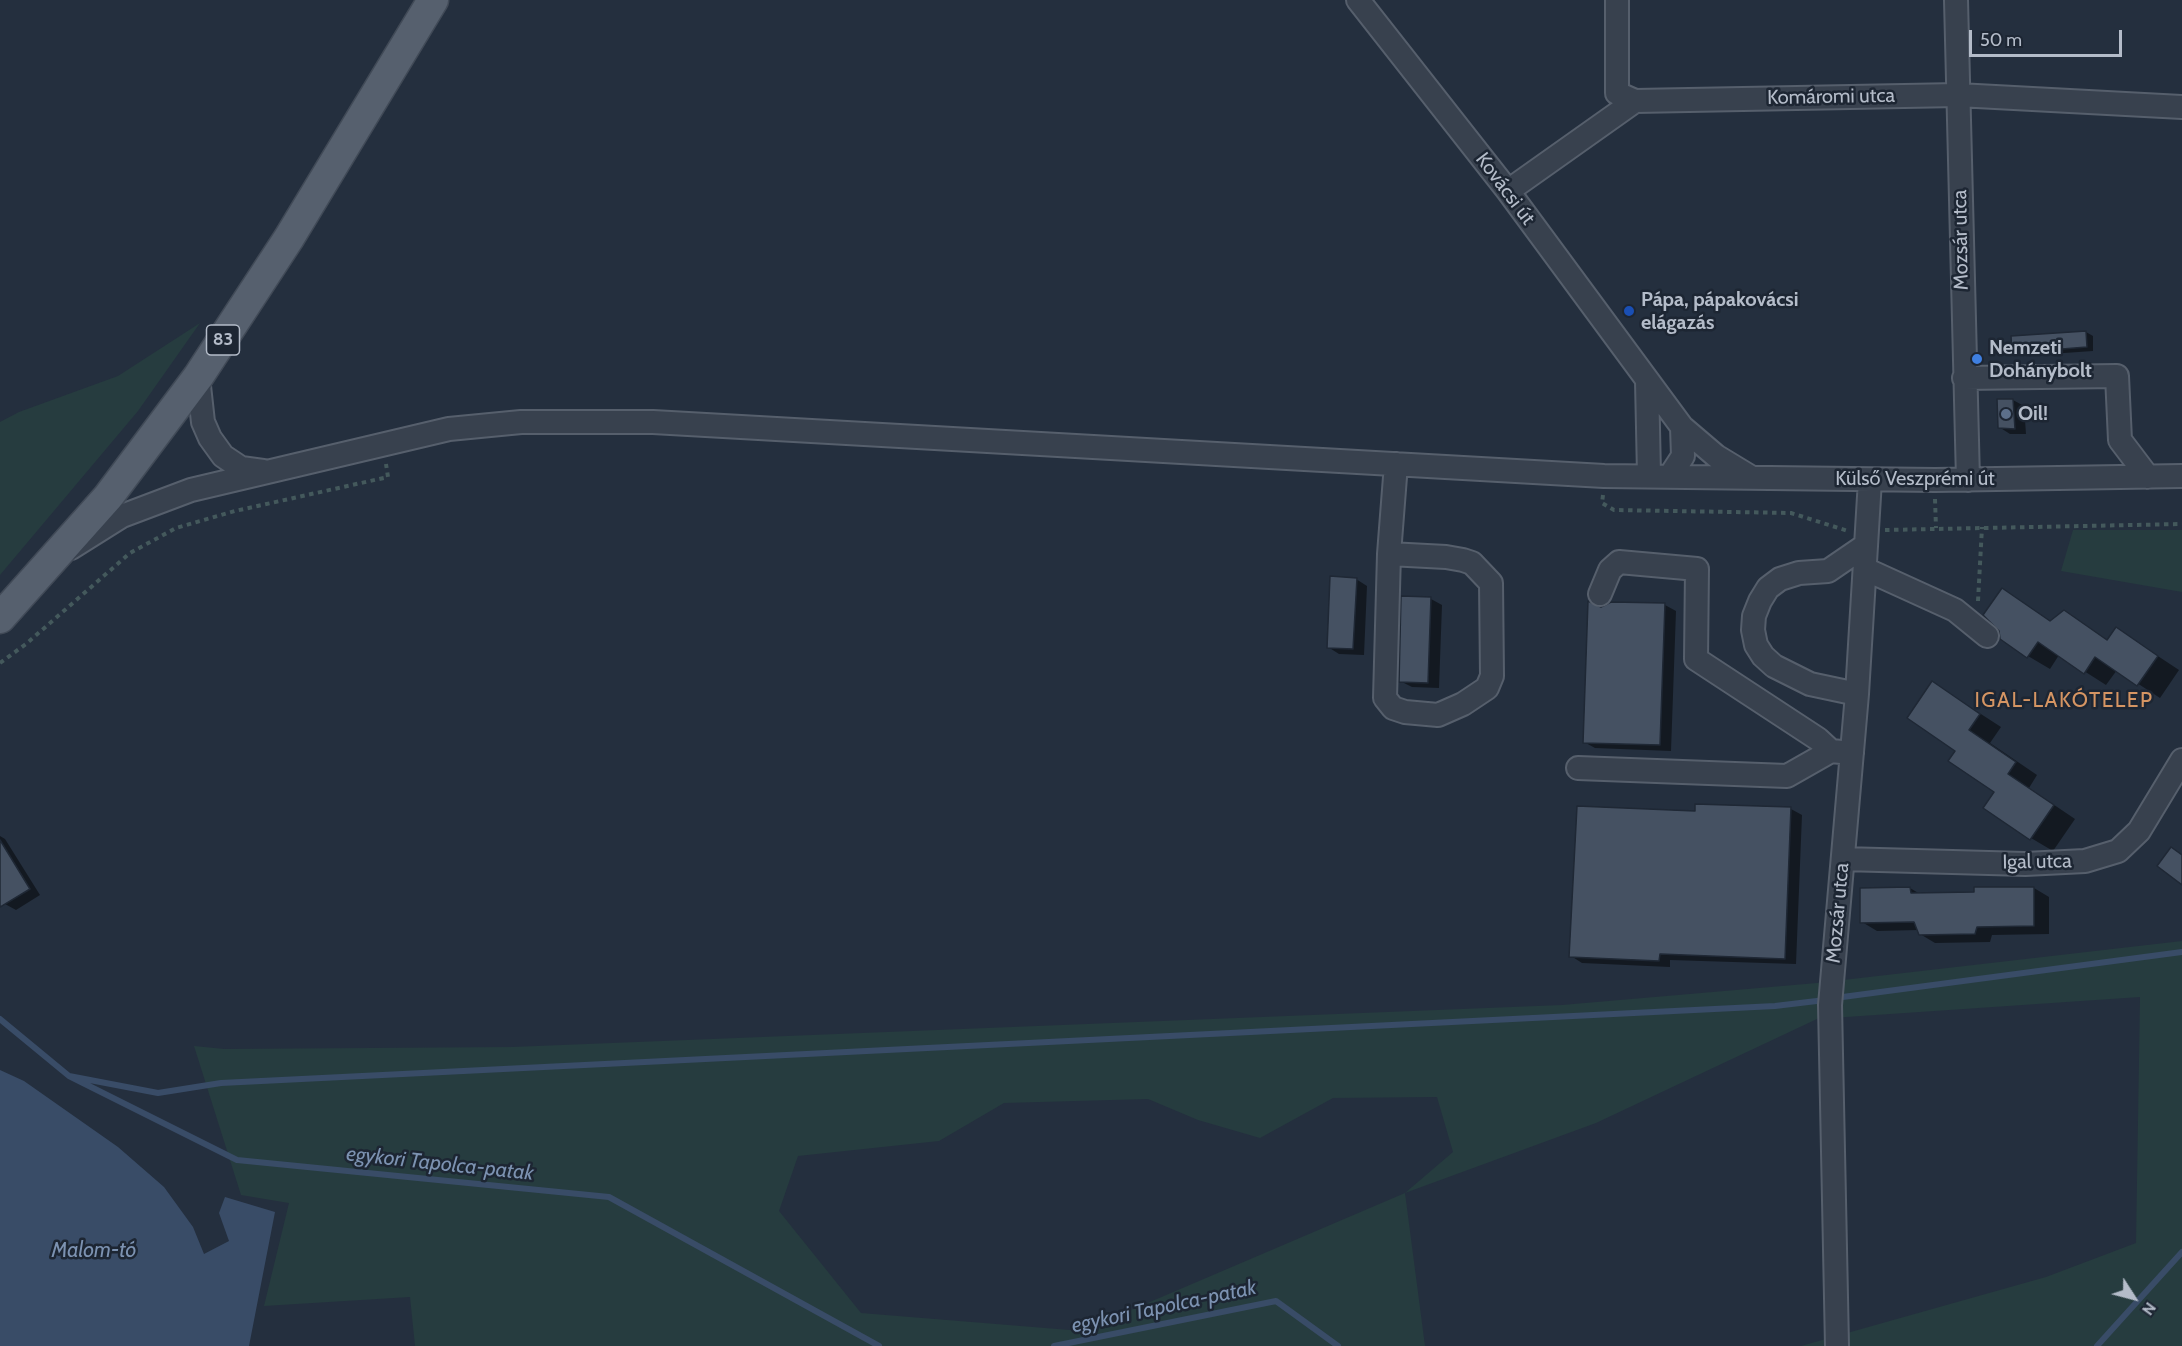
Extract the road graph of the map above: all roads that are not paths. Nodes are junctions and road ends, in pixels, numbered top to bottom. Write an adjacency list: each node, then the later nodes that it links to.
1 (433, 0): 9 (main road, 83)
2 (1358, 0): 8 (street, Kovácsi út)
3 (1617, 0): 6 (street)
4 (1956, 0): 5 (street, Mozsár utca)
5 (1958, 95): 6 (street, Komáromi utca); 7 (street, Komáromi utca); 10 (street, Mozsár utca)
6 (1635, 101): 8 (street)
7 (2182, 107)
8 (1508, 191): 11 (street, Kovácsi út)
9 (198, 378): 14 (street); 23 (main road, 83)
10 (1964, 378): 18 (street); 20 (street, Mozsár utca)
11 (1647, 381): 12 (street, Kovácsi út); 15 (street)
12 (1682, 427): 15 (street); 17 (street, Kovácsi út)
13 (1396, 464): 14 (street, Külső Veszprémi út); 15 (street, Külső Veszprémi út); 22 (street)
14 (270, 472): 23 (street, Külső Veszprémi út)
15 (1659, 476): 17 (street, Külső Veszprémi út)
16 (2182, 476): 18 (street, Külső Veszprémi út)
17 (1751, 477): 19 (street, Külső Veszprémi út)
18 (2148, 477): 20 (street, Külső Veszprémi út)
19 (1870, 480): 20 (street, Külső Veszprémi út); 21 (street, Mozsár utca)
20 (1968, 480)
21 (1866, 545): 24 (street, Mozsár utca); 25 (street)
22 (1389, 554): 22 (street)
23 (57, 556): 28 (main road, 83)
24 (1865, 568): 27 (street, Mozsár utca); 29 (street)
25 (1828, 571): 27 (street); 30 (street)
26 (1600, 594): 31 (street)
27 (1864, 595): 30 (street, Mozsár utca)
28 (4, 610)
29 (1982, 631)
30 (1857, 694): 31 (street, Mozsár utca)
31 (1841, 752): 33 (street); 34 (street, Mozsár utca)
32 (2182, 760): 34 (street, Igal utca)
33 (1578, 768)
34 (1843, 859): 35 (street, Mozsár utca)
35 (1837, 1346)

